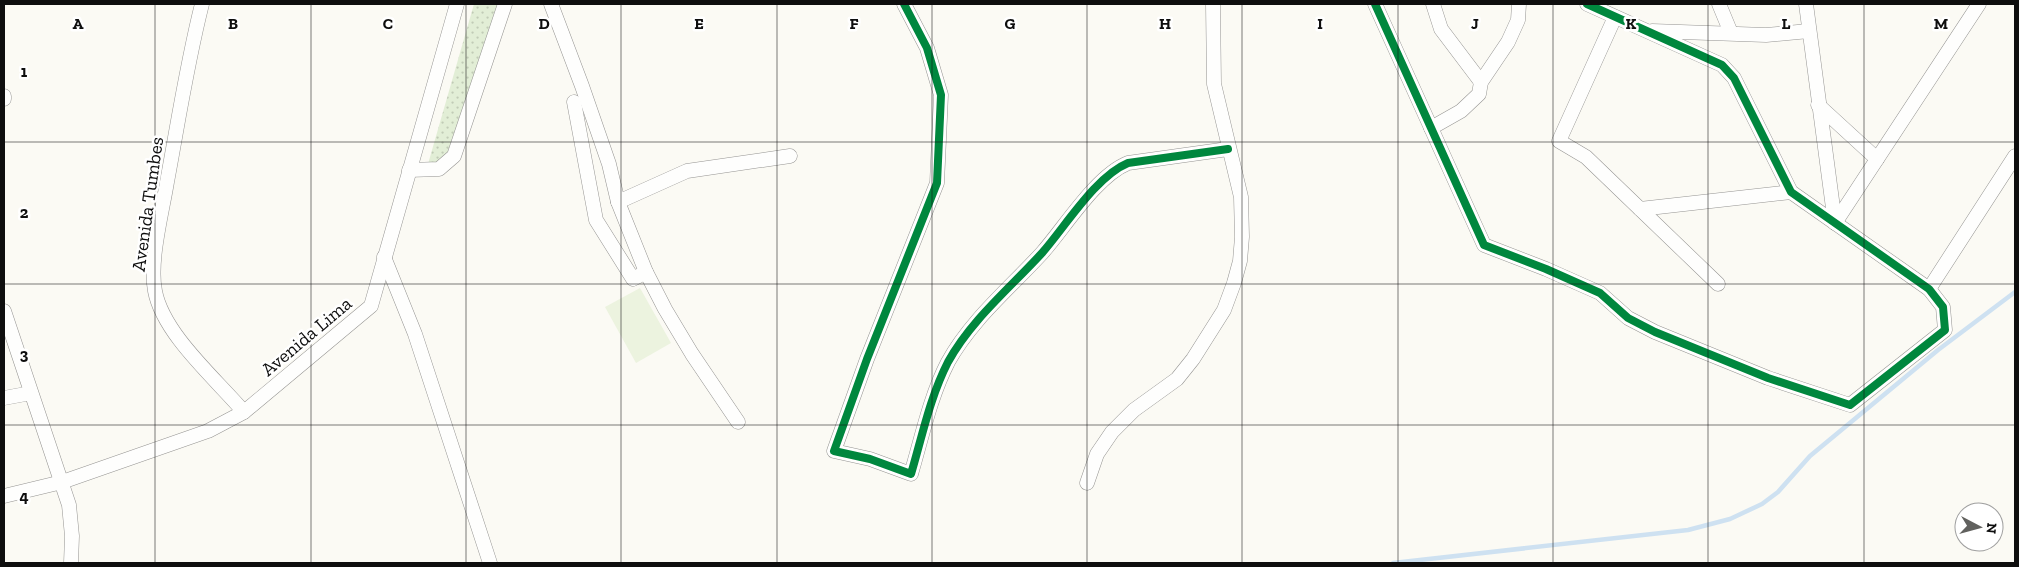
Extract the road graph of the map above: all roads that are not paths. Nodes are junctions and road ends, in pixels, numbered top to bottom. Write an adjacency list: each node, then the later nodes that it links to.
1 (202, 4): 38 (street, Avenida Tumbes)
2 (456, 4): 26 (street, Avenida Lima)
3 (505, 4): 26 (street)
4 (551, 4): 28 (street)
5 (904, 4): 22 (street)
6 (1213, 4): 22 (street)
7 (1375, 4): 21 (street)
8 (1433, 4): 18 (street)
9 (1519, 4): 18 (street)
10 (1587, 4): 14 (street)
11 (1718, 4): 17 (street)
12 (1806, 4): 16 (street)
13 (1979, 4): 25 (street)
14 (1615, 18): 15 (street); 29 (street)
15 (1644, 31): 17 (street); 27 (street)
16 (1809, 31): 17 (street); 20 (street)
17 (1731, 33)
18 (1481, 82): 21 (street)
19 (574, 102): 32 (street)
20 (1818, 105): 25 (street); 30 (street)
21 (1431, 128): 34 (street)
22 (1228, 149): 41 (street)
23 (790, 156): 28 (street)
24 (2015, 156): 34 (street)
25 (1877, 159): 30 (street)
26 (409, 170): 31 (street, Avenida Lima)
27 (1791, 192): 29 (street); 30 (street)
28 (618, 202): 32 (street)
29 (1640, 209): 33 (street)
30 (1835, 222): 34 (street)
31 (384, 257): 38 (street, Avenida Lima); 44 (street)
32 (646, 272): 39 (street)
33 (1718, 284)
34 (1929, 289)
35 (4, 311): 36 (street)
36 (31, 392): 37 (street); 40 (street)
37 (4, 398)
38 (244, 412): 40 (street, Avenida Lima)
39 (738, 422)
40 (62, 482): 42 (street, Avenida Lima); 43 (street)
41 (1087, 483)
42 (4, 496)
43 (71, 563)
44 (490, 563)

